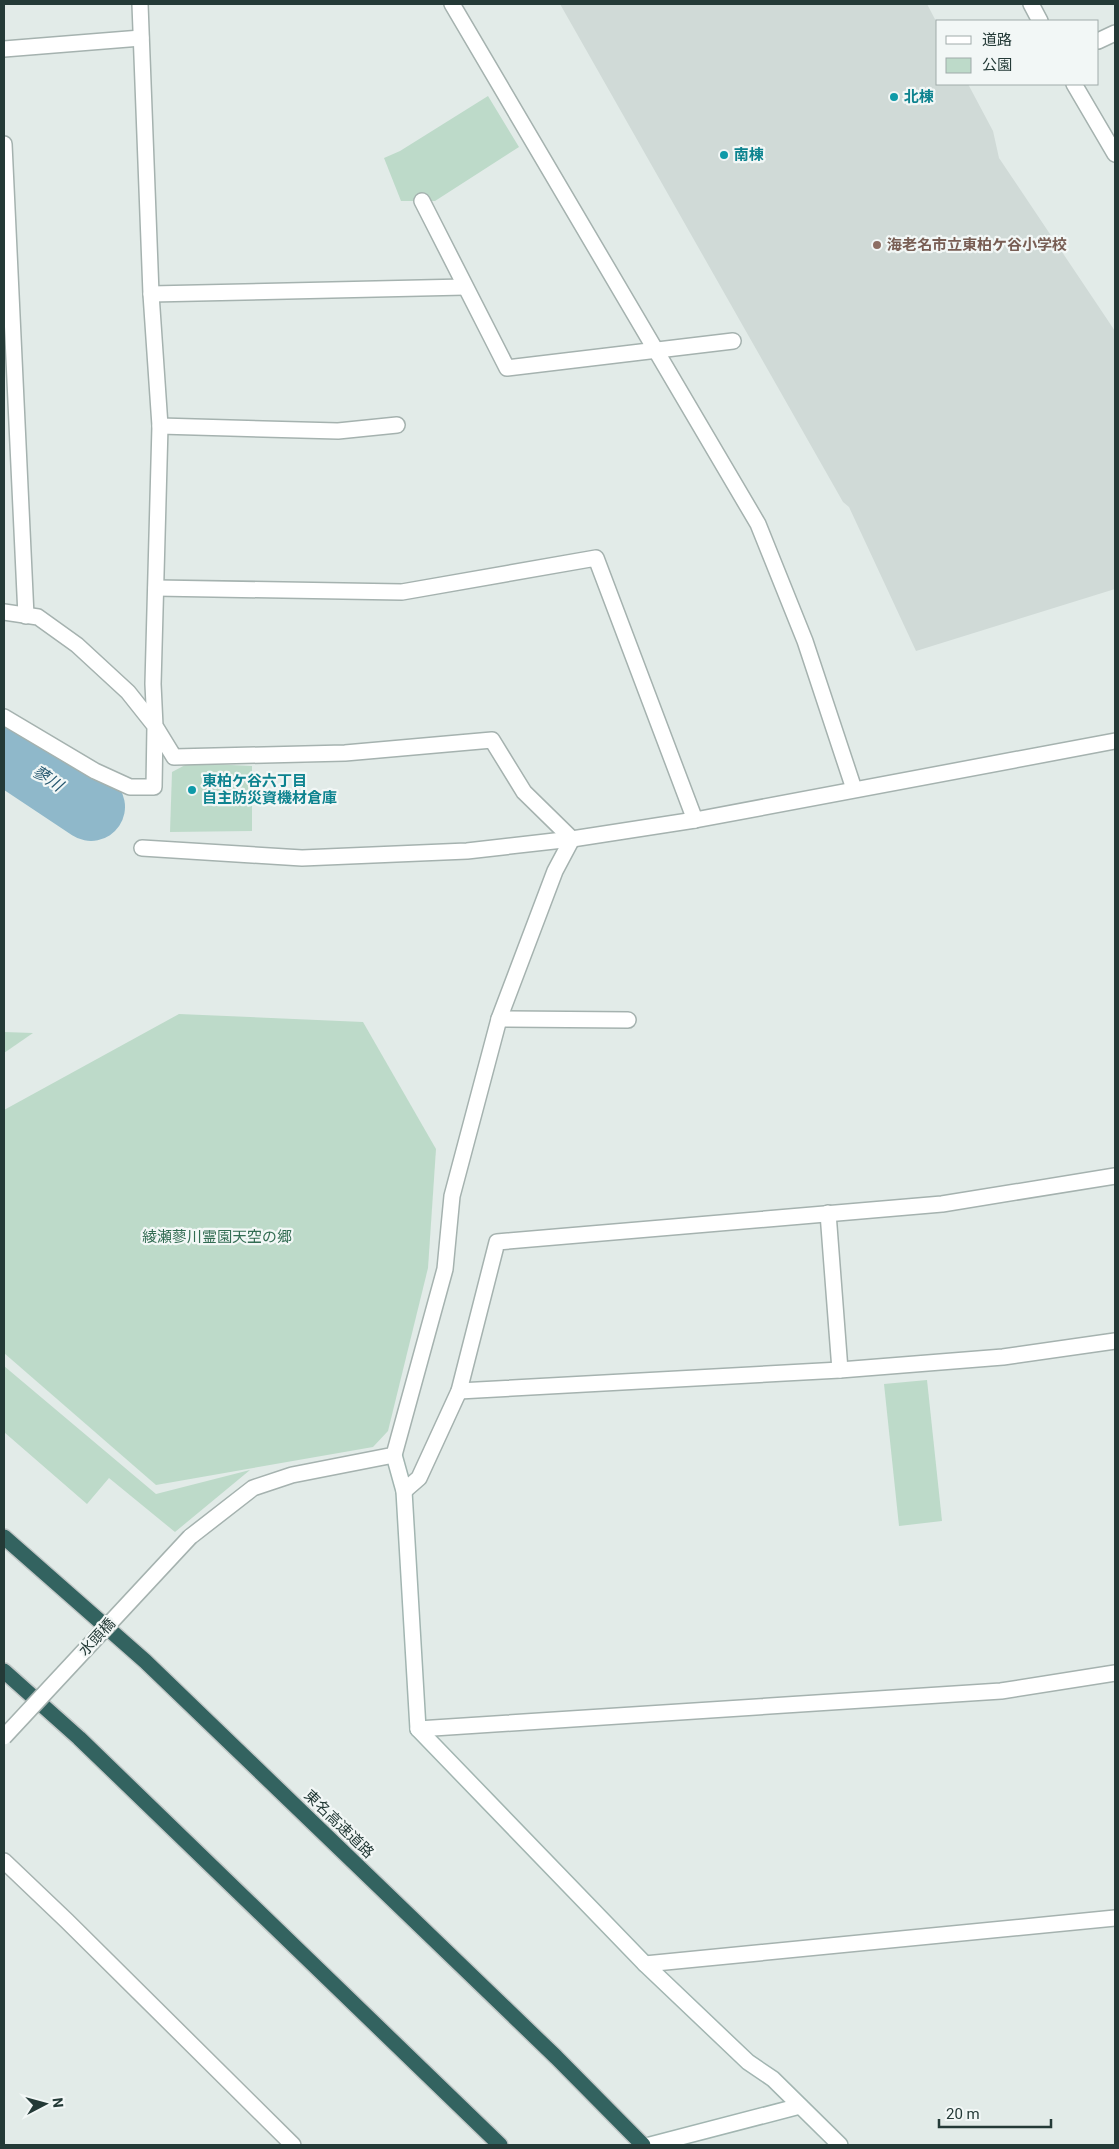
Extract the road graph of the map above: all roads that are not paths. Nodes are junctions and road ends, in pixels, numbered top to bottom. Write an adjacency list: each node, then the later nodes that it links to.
1 (140, 4): 6 (street)
2 (452, 4): 16 (street)
3 (1032, 4): 4 (street)
4 (1040, 20)
5 (1115, 32): 7 (street)
6 (141, 38): 8 (street); 14 (street)
7 (1099, 40)
8 (4, 49)
9 (1075, 85): 11 (street)
10 (4, 144): 21 (street)
11 (1115, 154)
12 (422, 201): 13 (street)
13 (465, 287): 14 (street); 16 (street)
14 (151, 294): 17 (street)
15 (733, 341): 16 (street)
16 (656, 352): 25 (street)
17 (160, 426): 18 (street); 19 (street)
18 (397, 426)
19 (156, 588): 23 (street); 26 (street)
20 (4, 612): 21 (street)
21 (26, 616): 23 (street)
22 (4, 717): 23 (street)
23 (154, 726): 27 (street)
24 (1115, 741): 25 (street)
25 (854, 788): 26 (street)
26 (695, 820): 27 (street)
27 (572, 839): 28 (street); 29 (street)
28 (142, 848)
29 (499, 1020): 30 (street); 36 (street)
30 (628, 1020)
31 (1115, 1176): 32 (street)
32 (828, 1212): 34 (street); 35 (street)
33 (1115, 1342): 34 (street)
34 (840, 1370): 35 (street)
35 (459, 1391): 37 (street)
36 (394, 1456): 37 (street); 42 (street, 水頭橋, bridge)
37 (404, 1491): 41 (street)
38 (4, 1537): 49 (highway, 東名高速道路)
39 (4, 1671): 48 (highway)
40 (1115, 1673): 41 (street)
41 (418, 1729): 45 (street)
42 (4, 1737)
43 (4, 1861): 47 (street)
44 (1115, 1918): 45 (street)
45 (645, 1964): 46 (street)
46 (800, 2106): 50 (street); 51 (street)
47 (293, 2145)
48 (500, 2145)
49 (644, 2145)
50 (650, 2145)
51 (840, 2145)

